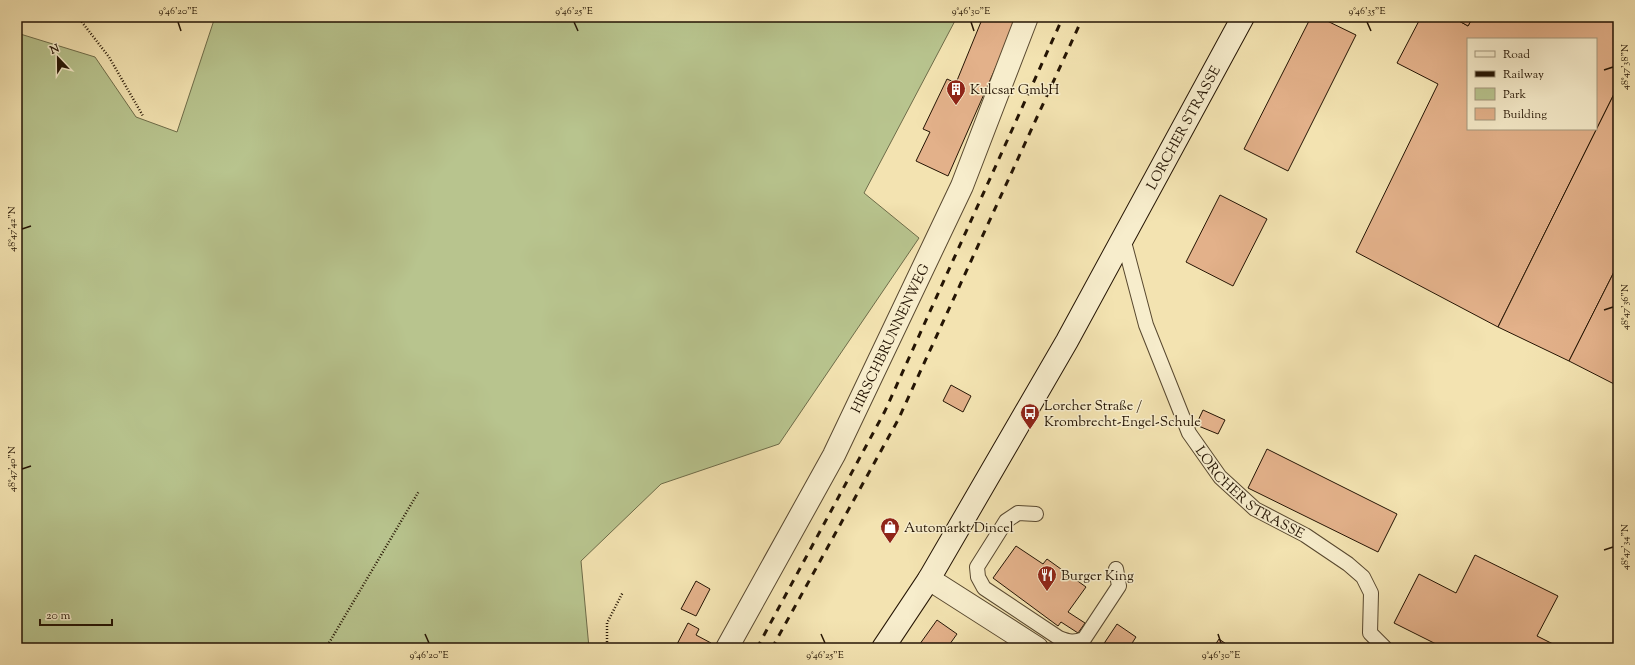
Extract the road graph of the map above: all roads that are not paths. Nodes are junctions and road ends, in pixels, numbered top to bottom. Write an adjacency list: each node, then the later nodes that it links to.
1 (1027, 17): 7 (street, HIRSCHBRUNNENWEG)
2 (1244, 17): 3 (street, LORCHER STRASSE)
3 (1123, 238): 6 (street, LORCHER STRASSE); 10 (lane, LORCHER STRASSE)
4 (1036, 514): 5 (lane)
5 (1116, 568)
6 (929, 579): 8 (street, LORCHER STRASSE); 9 (street)
7 (727, 648)
8 (883, 648)
9 (1037, 648)
10 (1385, 648)

